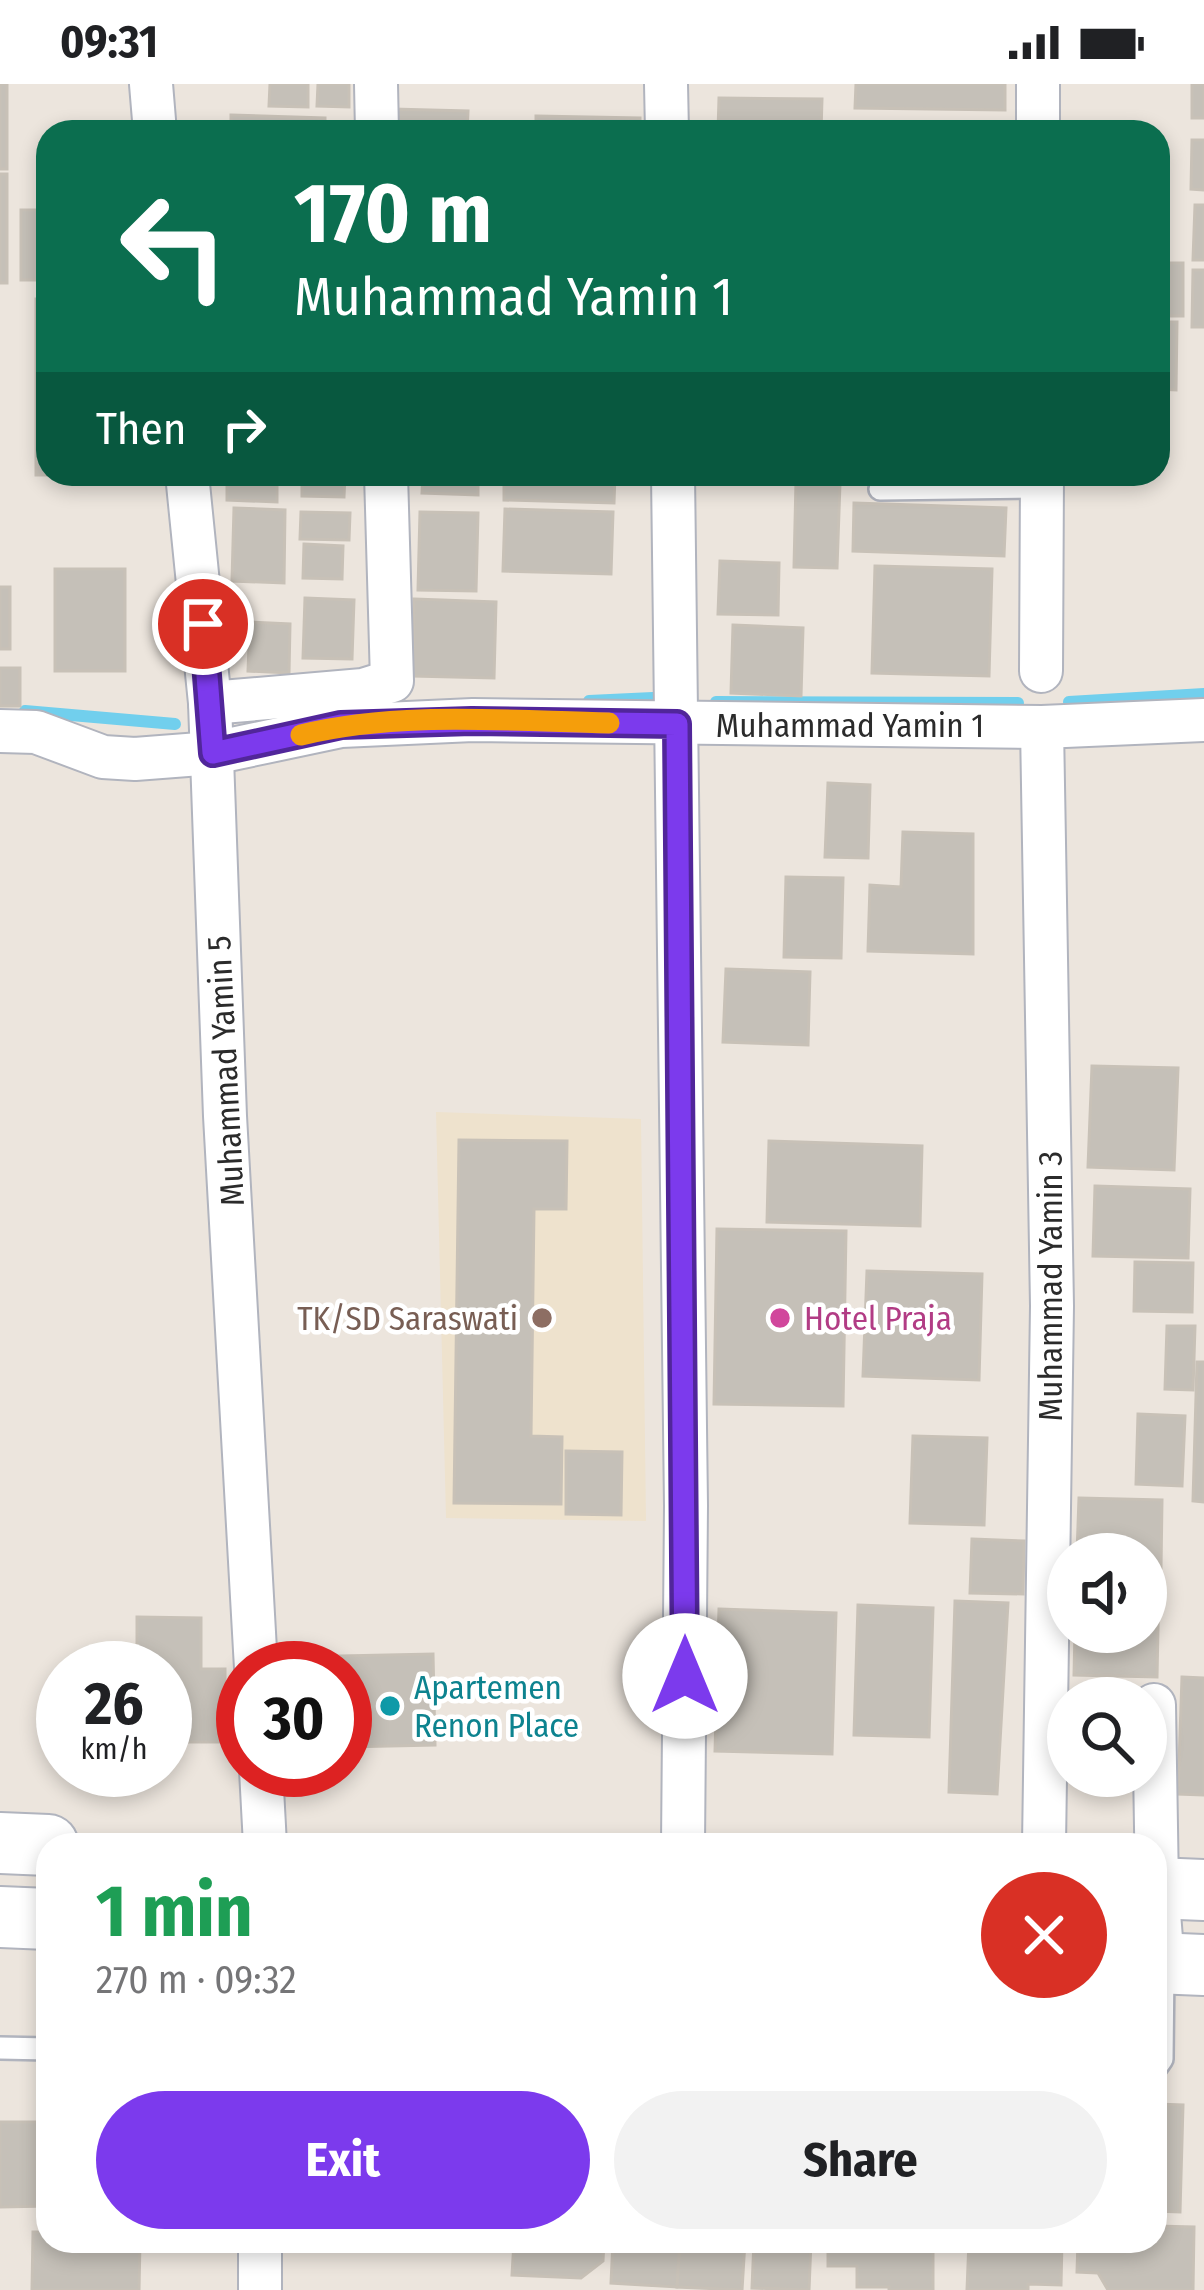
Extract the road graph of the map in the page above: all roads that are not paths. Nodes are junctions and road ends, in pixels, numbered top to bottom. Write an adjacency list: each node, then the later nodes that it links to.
1 (151, 84): 5 (street)
2 (376, 84): 6 (street)
3 (665, 84): 7 (street)
4 (1038, 84): 8 (street)
5 (154, 120)
6 (377, 120)
7 (667, 120)
8 (1038, 120)
9 (188, 486): 16 (street, Muhammad Yamin 5)
10 (386, 486): 16 (street)
11 (673, 486): 18 (street)
12 (934, 486): 14 (lane)
13 (1042, 486): 15 (street)
14 (880, 489)
15 (1041, 671)
16 (210, 704): 21 (street, Muhammad Yamin 5)
17 (1204, 720): 19 (street, Muhammad Yamin 1)
18 (677, 724): 19 (street, Muhammad Yamin 1); 21 (street, Muhammad Yamin 1); 26 (street)
19 (1042, 727): 27 (street, Muhammad Yamin 3)
20 (0, 731): 21 (street, Muhammad Yamin 1)
21 (213, 753): 22 (street, Muhammad Yamin 5)
22 (254, 1641)
23 (262, 1797): 25 (street)
24 (1163, 1797): 28 (street)
25 (264, 1833)
26 (683, 1833)
27 (1044, 1833)
28 (1167, 1833)
29 (1167, 1838): 32 (street)
30 (0, 1843): 31 (main road)
31 (36, 1844)
32 (1172, 1889): 35 (street)
33 (0, 1917): 34 (main road)
34 (36, 1918)
35 (1174, 1964): 36 (lane)
36 (1167, 2019)
37 (0, 2048): 38 (lane)
38 (36, 2049)
39 (260, 2253): 40 (street)
40 (260, 2290)

